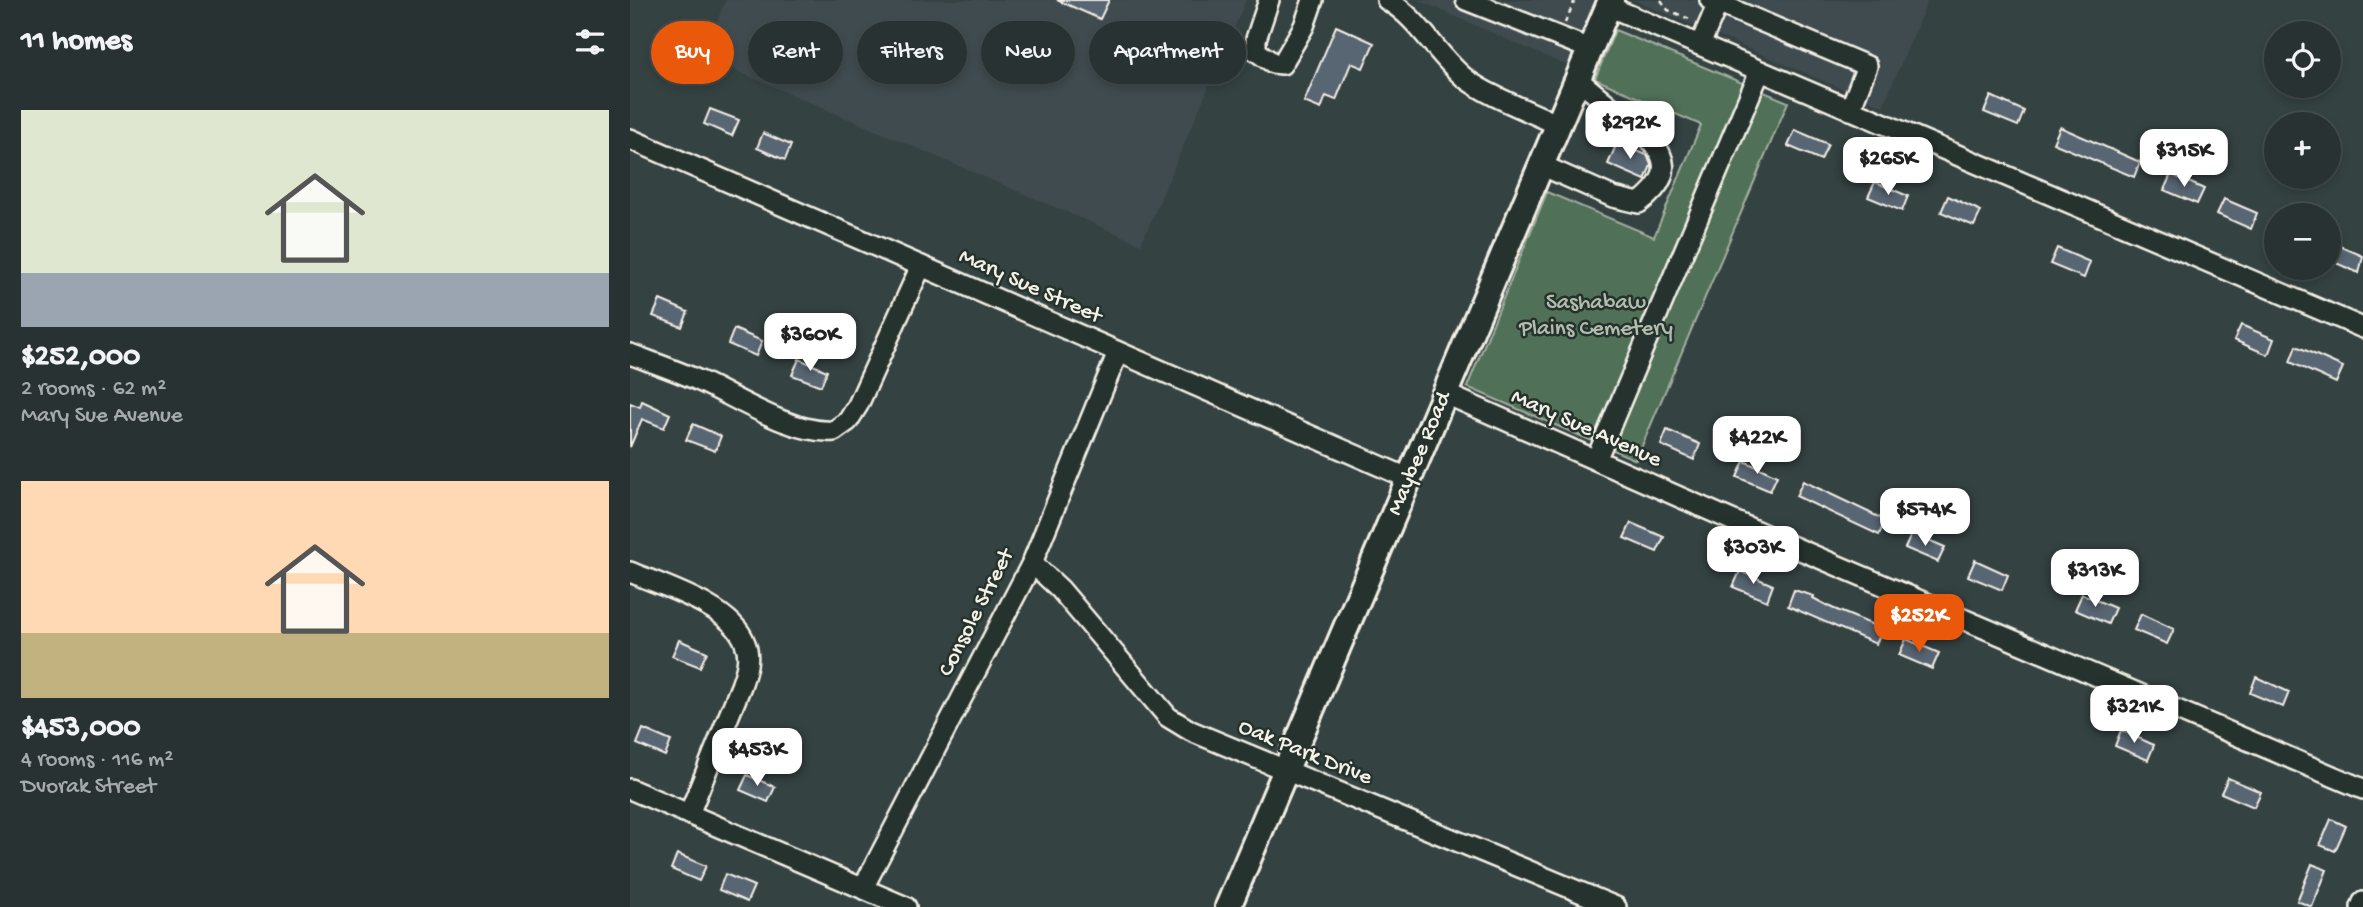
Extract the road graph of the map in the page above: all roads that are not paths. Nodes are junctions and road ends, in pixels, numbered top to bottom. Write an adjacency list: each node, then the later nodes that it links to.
1 (1269, 0): 2 (street)
2 (1313, 0)
3 (1387, 0): 12 (street)
4 (1466, 0): 8 (street)
5 (1714, 2): 7 (street); 11 (street)
6 (1609, 3): 7 (street); 8 (main road, Maybee Road)
7 (1700, 46): 9 (street)
8 (1590, 49): 10 (main road, Maybee Road)
9 (1760, 71): 11 (street); 20 (street)
10 (1577, 79): 12 (main road, Maybee Road); 14 (street)
11 (1850, 110): 16 (street)
12 (1558, 125): 14 (main road, Maybee Road)
13 (630, 139): 15 (street, Mary Sue Street)
14 (1541, 165): 19 (main road, Maybee Road)
15 (921, 265): 17 (street, Mary Sue Street); 18 (street)
16 (2363, 328)
17 (1118, 352): 21 (street, Mary Sue Street); 22 (street, Console Street)
18 (630, 354)
19 (1446, 394): 20 (street, Mary Sue Avenue); 21 (main road, Maybee Road)
20 (1595, 460): 26 (street, Mary Sue Avenue)
21 (1409, 479): 24 (main road, Maybee Road)
22 (1031, 564): 24 (street, Oak Park Drive); 28 (street, Console Street)
23 (630, 572): 27 (street)
24 (1286, 771): 31 (main road, Maybee Road); 32 (street, Oak Park Drive)
25 (630, 789): 27 (street)
26 (2363, 789)
27 (689, 814): 28 (street)
28 (863, 888): 30 (street)
29 (2363, 902): 33 (street)
30 (906, 907)
31 (1228, 907)
32 (1616, 907)
33 (2361, 907)

